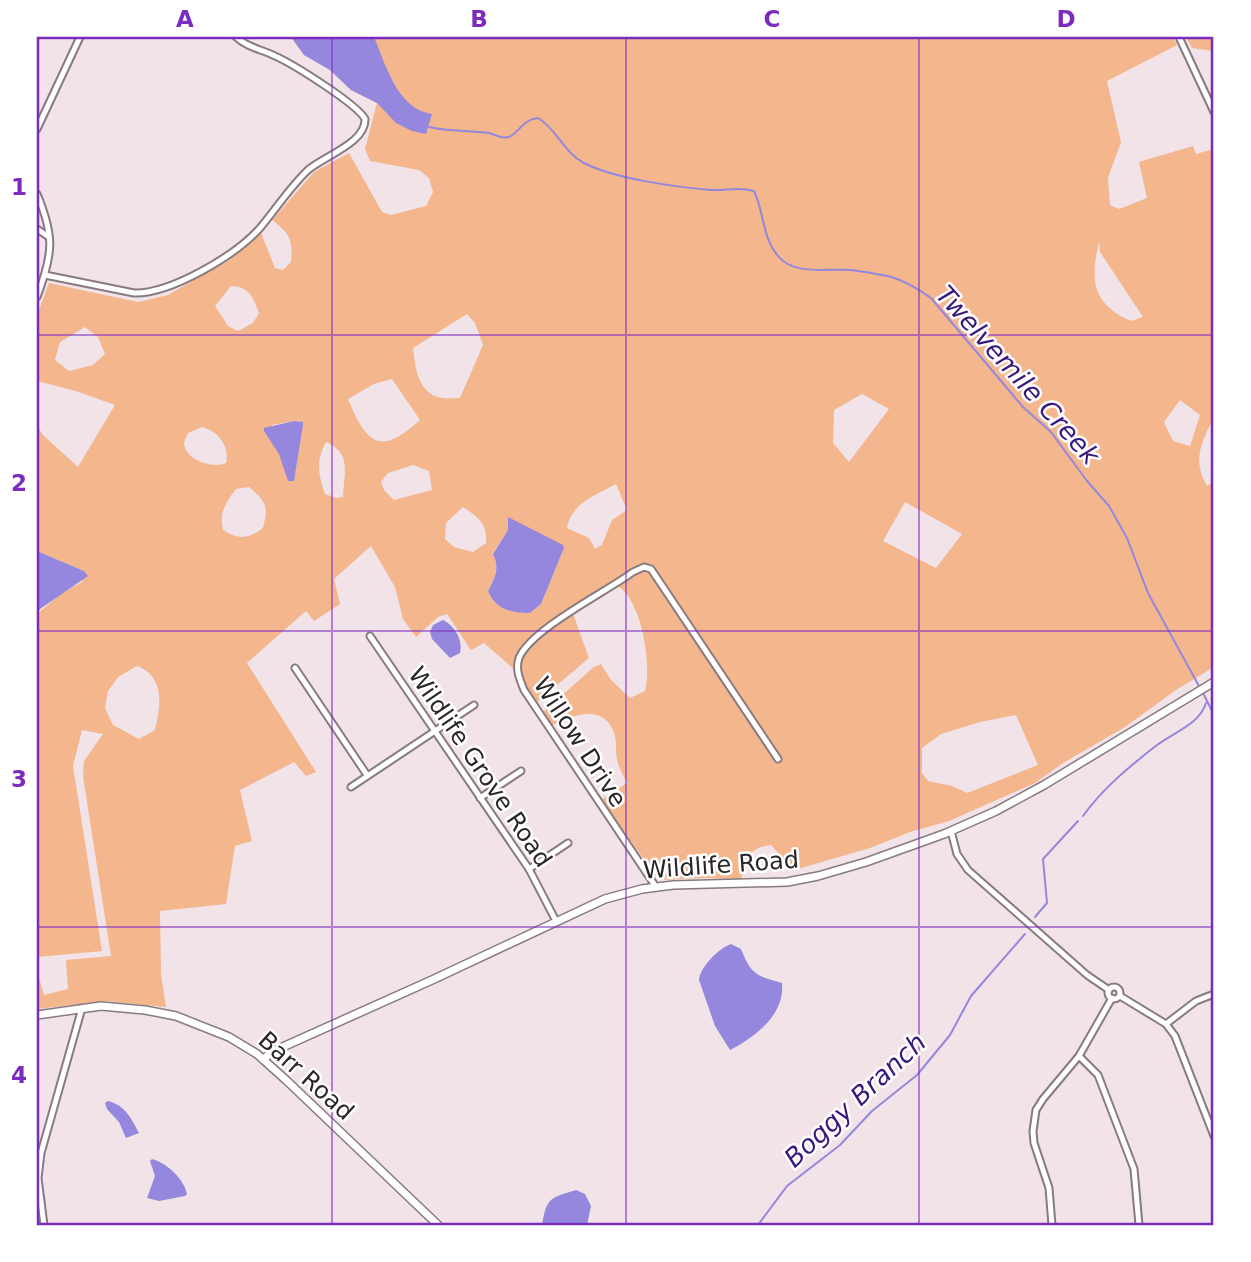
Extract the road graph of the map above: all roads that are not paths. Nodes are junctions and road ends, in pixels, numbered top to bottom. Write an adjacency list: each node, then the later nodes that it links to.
1 (80, 37): 5 (street)
2 (236, 37): 9 (street)
3 (1179, 37): 4 (street)
4 (1214, 111)
5 (37, 129)
6 (37, 194): 8 (street)
7 (37, 229): 8 (street)
8 (49, 237): 9 (street)
9 (45, 275): 10 (street)
10 (37, 297)
11 (370, 636): 15 (street, Wildlife Grove Road)
12 (295, 668): 18 (street)
13 (1212, 683): 21 (street, Wildlife Road)
14 (474, 705): 15 (street)
15 (435, 732): 18 (street); 20 (street, Wildlife Grove Road)
16 (778, 759): 24 (street, Willow Drive)
17 (520, 771): 20 (street)
18 (367, 775): 19 (street)
19 (351, 787)
20 (480, 798): 23 (street, Wildlife Grove Road)
21 (951, 831): 24 (street, Wildlife Road); 26 (street)
22 (568, 843): 23 (street)
23 (529, 869): 25 (street, Wildlife Grove Road)
24 (656, 887): 25 (street, Wildlife Road)
25 (556, 921): 34 (street, Wildlife Road)
26 (1110, 990): 28 (street); 29 (street)
27 (1214, 994): 32 (street)
28 (1119, 996): 29 (street); 32 (street)
29 (1112, 998): 33 (street)
30 (82, 1008): 31 (street, Barr Road); 34 (street, Barr Road); 36 (street)
31 (37, 1015)
32 (1167, 1024): 35 (street)
33 (1079, 1056): 38 (street); 39 (street)
34 (263, 1059): 37 (street, Barr Road)
35 (1214, 1136)
36 (44, 1225)
37 (438, 1225)
38 (1052, 1225)
39 (1139, 1225)

